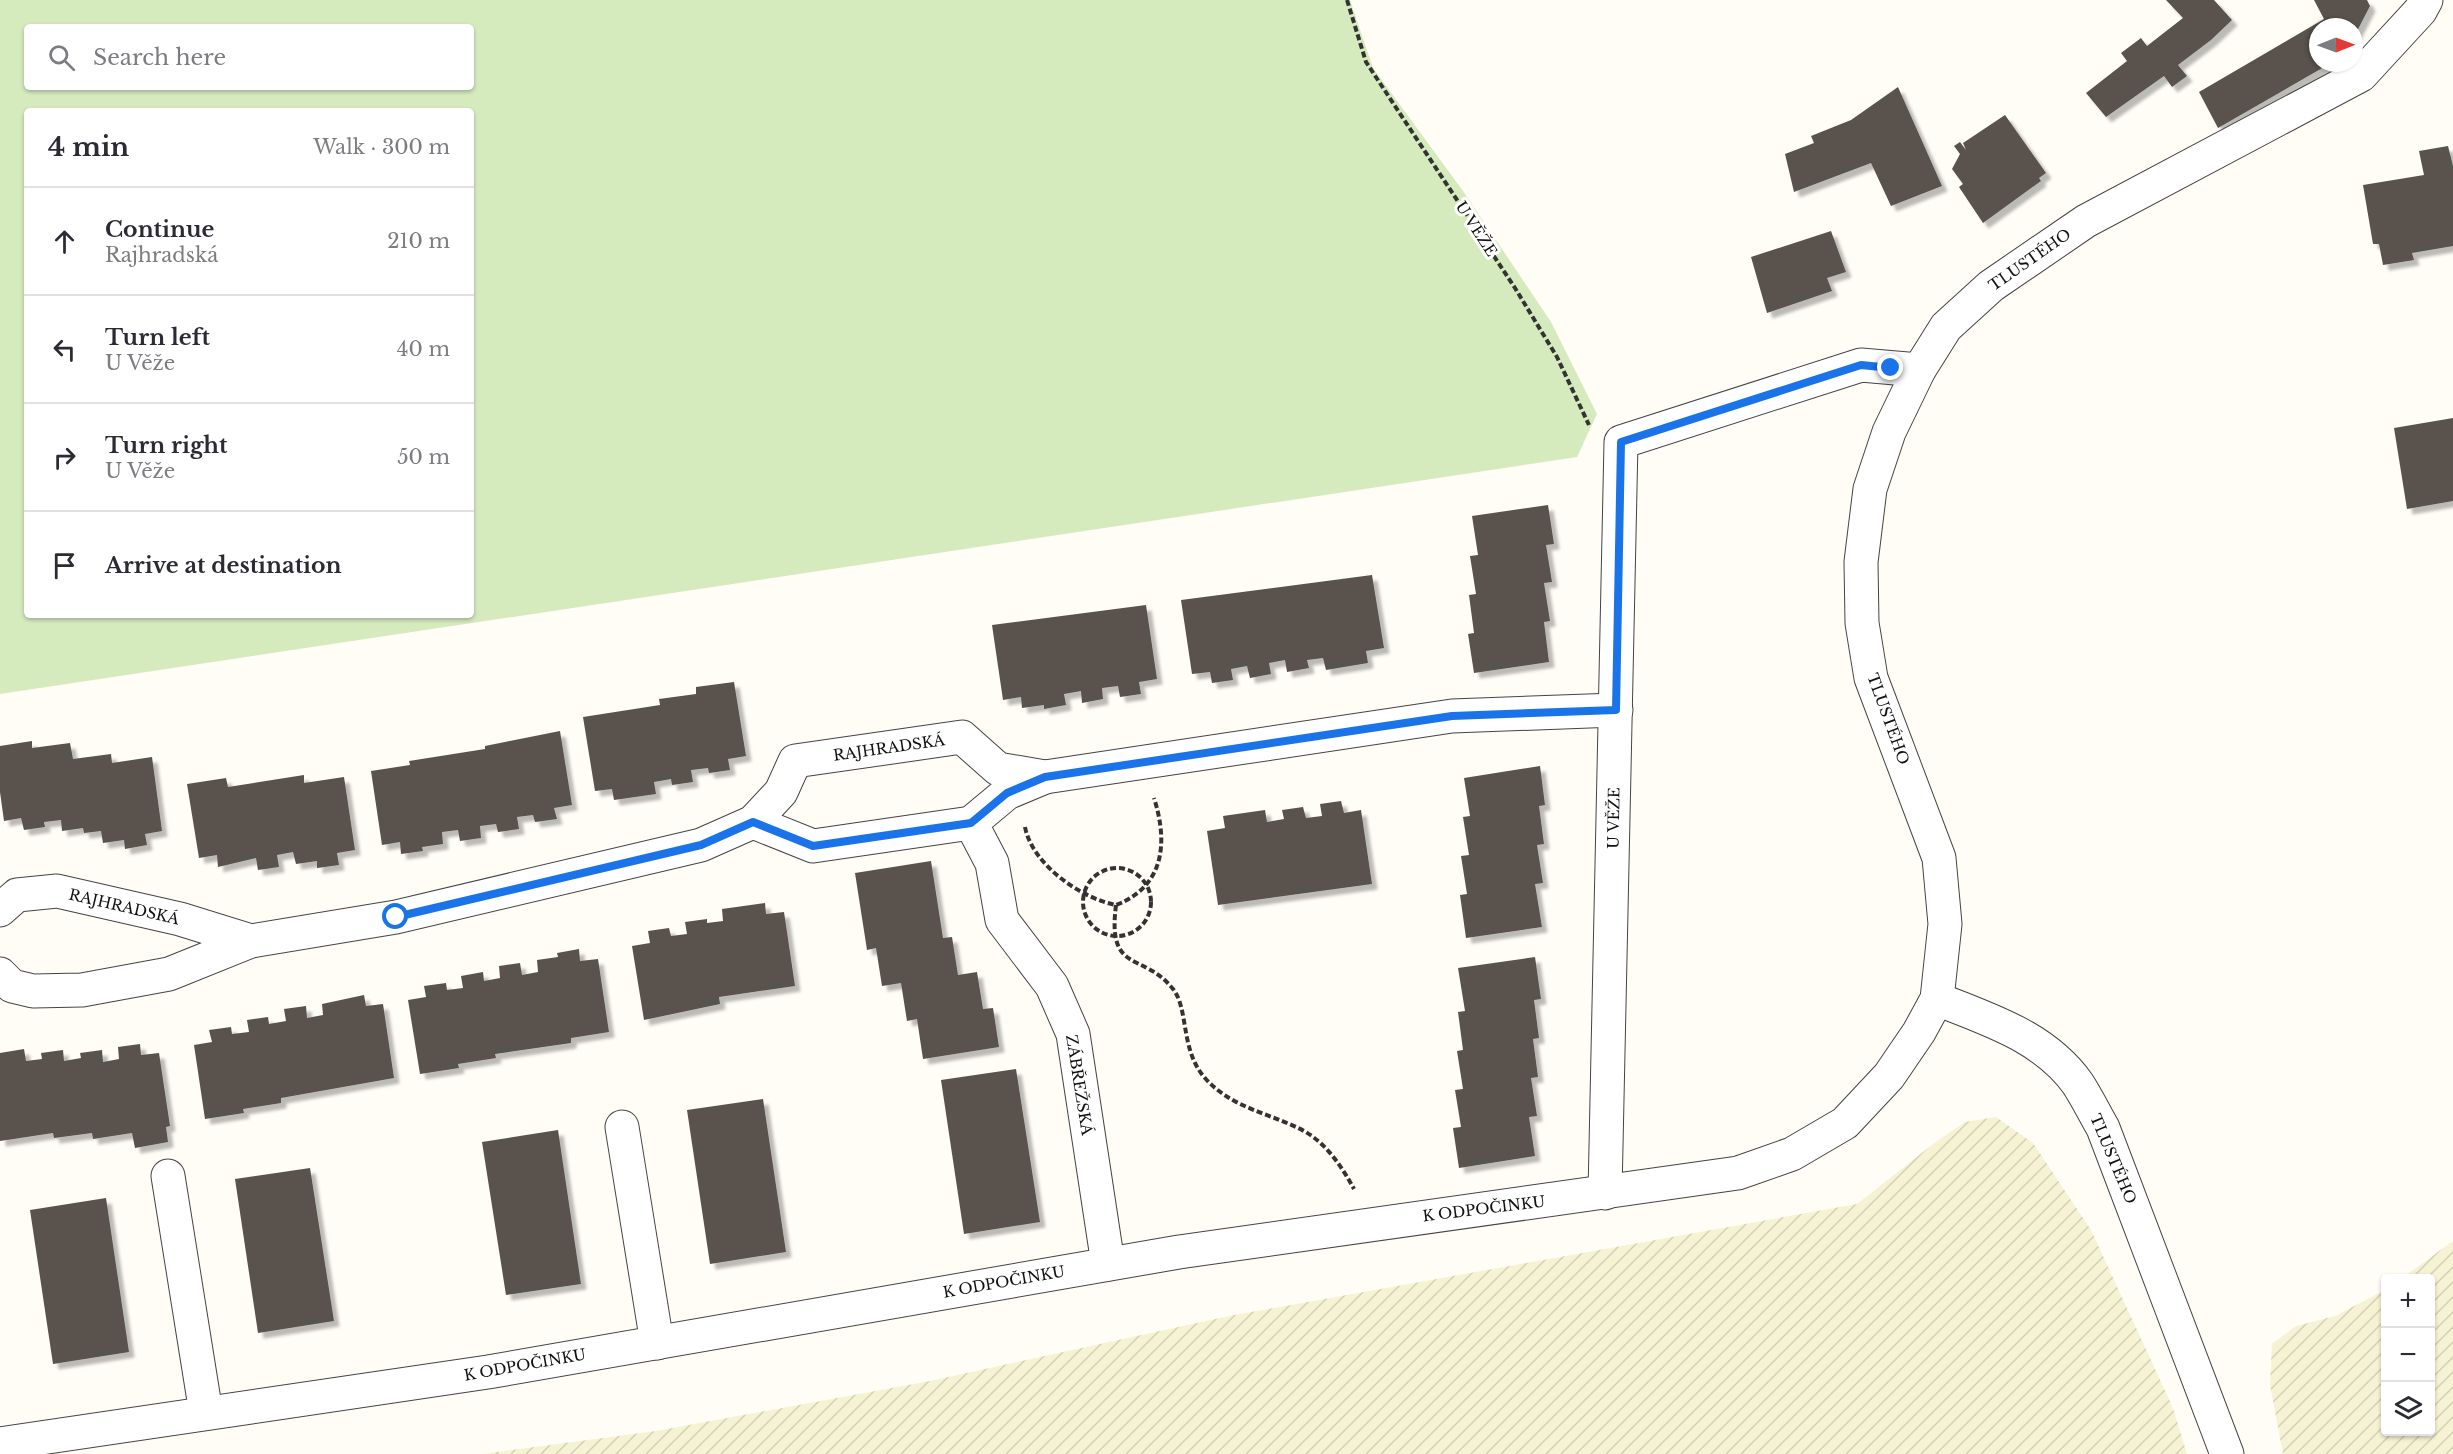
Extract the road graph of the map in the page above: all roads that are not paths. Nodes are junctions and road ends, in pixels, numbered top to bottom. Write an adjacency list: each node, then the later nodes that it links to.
1 (2426, 0): 2 (street, TLUSTÉHO)
2 (1919, 370): 3 (street, U VĚŽE); 10 (street, TLUSTÉHO)
3 (1616, 710): 4 (street, RAJHRADSKÁ); 13 (street, U VĚŽE)
4 (1031, 783): 5 (street, RAJHRADSKÁ); 6 (street, RAJHRADSKÁ)
5 (753, 822): 6 (street); 8 (street, RAJHRADSKÁ)
6 (971, 823): 14 (street, ZÁBŘEŽSKÁ)
7 (0, 910): 8 (street, RAJHRADSKÁ)
8 (251, 940): 9 (street, RAJHRADSKÁ)
9 (0, 974)
10 (1937, 999): 13 (street, K ODPOČINKU); 18 (street, TLUSTÉHO)
11 (622, 1127): 15 (street)
12 (168, 1176): 16 (street)
13 (1605, 1193): 14 (street, K ODPOČINKU)
14 (1107, 1264): 15 (street, K ODPOČINKU)
15 (657, 1343): 16 (street, K ODPOČINKU)
16 (206, 1413): 17 (street, K ODPOČINKU)
17 (0, 1444)
18 (2227, 1454)

